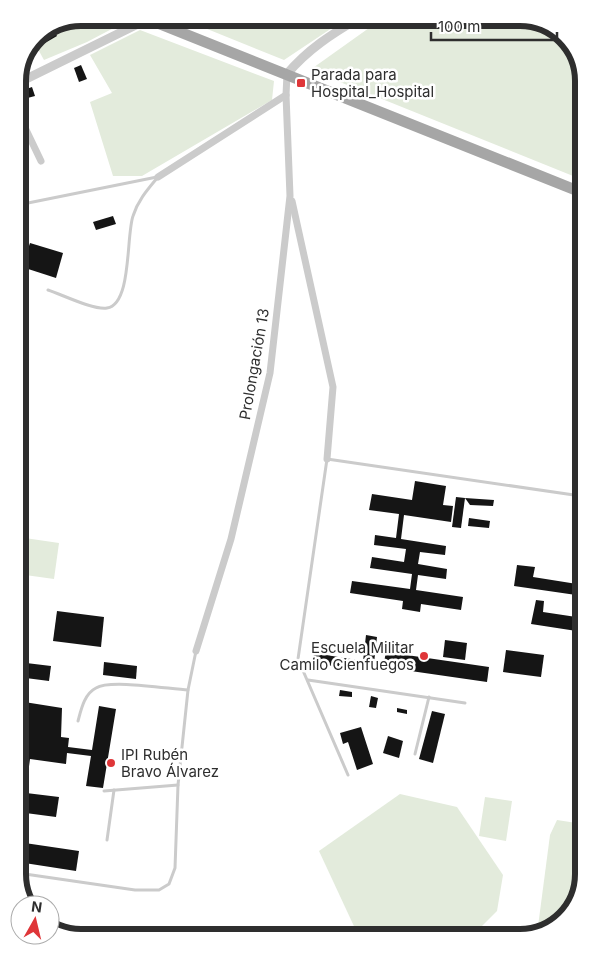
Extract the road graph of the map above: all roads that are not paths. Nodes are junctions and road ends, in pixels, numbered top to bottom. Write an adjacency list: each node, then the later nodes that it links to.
1 (130, 26): 5 (street)
2 (166, 26): 4 (main road)
3 (346, 26): 4 (street)
4 (288, 74): 6 (street, Prolongación 13); 10 (main road)
5 (26, 79)
6 (286, 95): 9 (street); 11 (street, Prolongación 13)
7 (26, 130): 8 (street)
8 (41, 161)
9 (158, 177): 12 (lane); 13 (lane)
10 (575, 189)
11 (290, 196): 14 (street); 16 (street, Prolongación 13)
12 (26, 203)
13 (48, 290)
14 (327, 459): 15 (lane); 17 (lane)
15 (574, 495)
16 (196, 651): 18 (lane)
17 (307, 680): 19 (lane); 23 (lane)
18 (188, 690): 21 (lane); 24 (lane)
19 (429, 697): 20 (lane); 22 (lane)
20 (465, 703)
21 (78, 721)
22 (415, 754)
23 (348, 775)
24 (178, 785): 25 (lane); 28 (lane)
25 (114, 790): 26 (lane); 27 (lane)
26 (104, 791)
27 (107, 840)
28 (26, 874)

